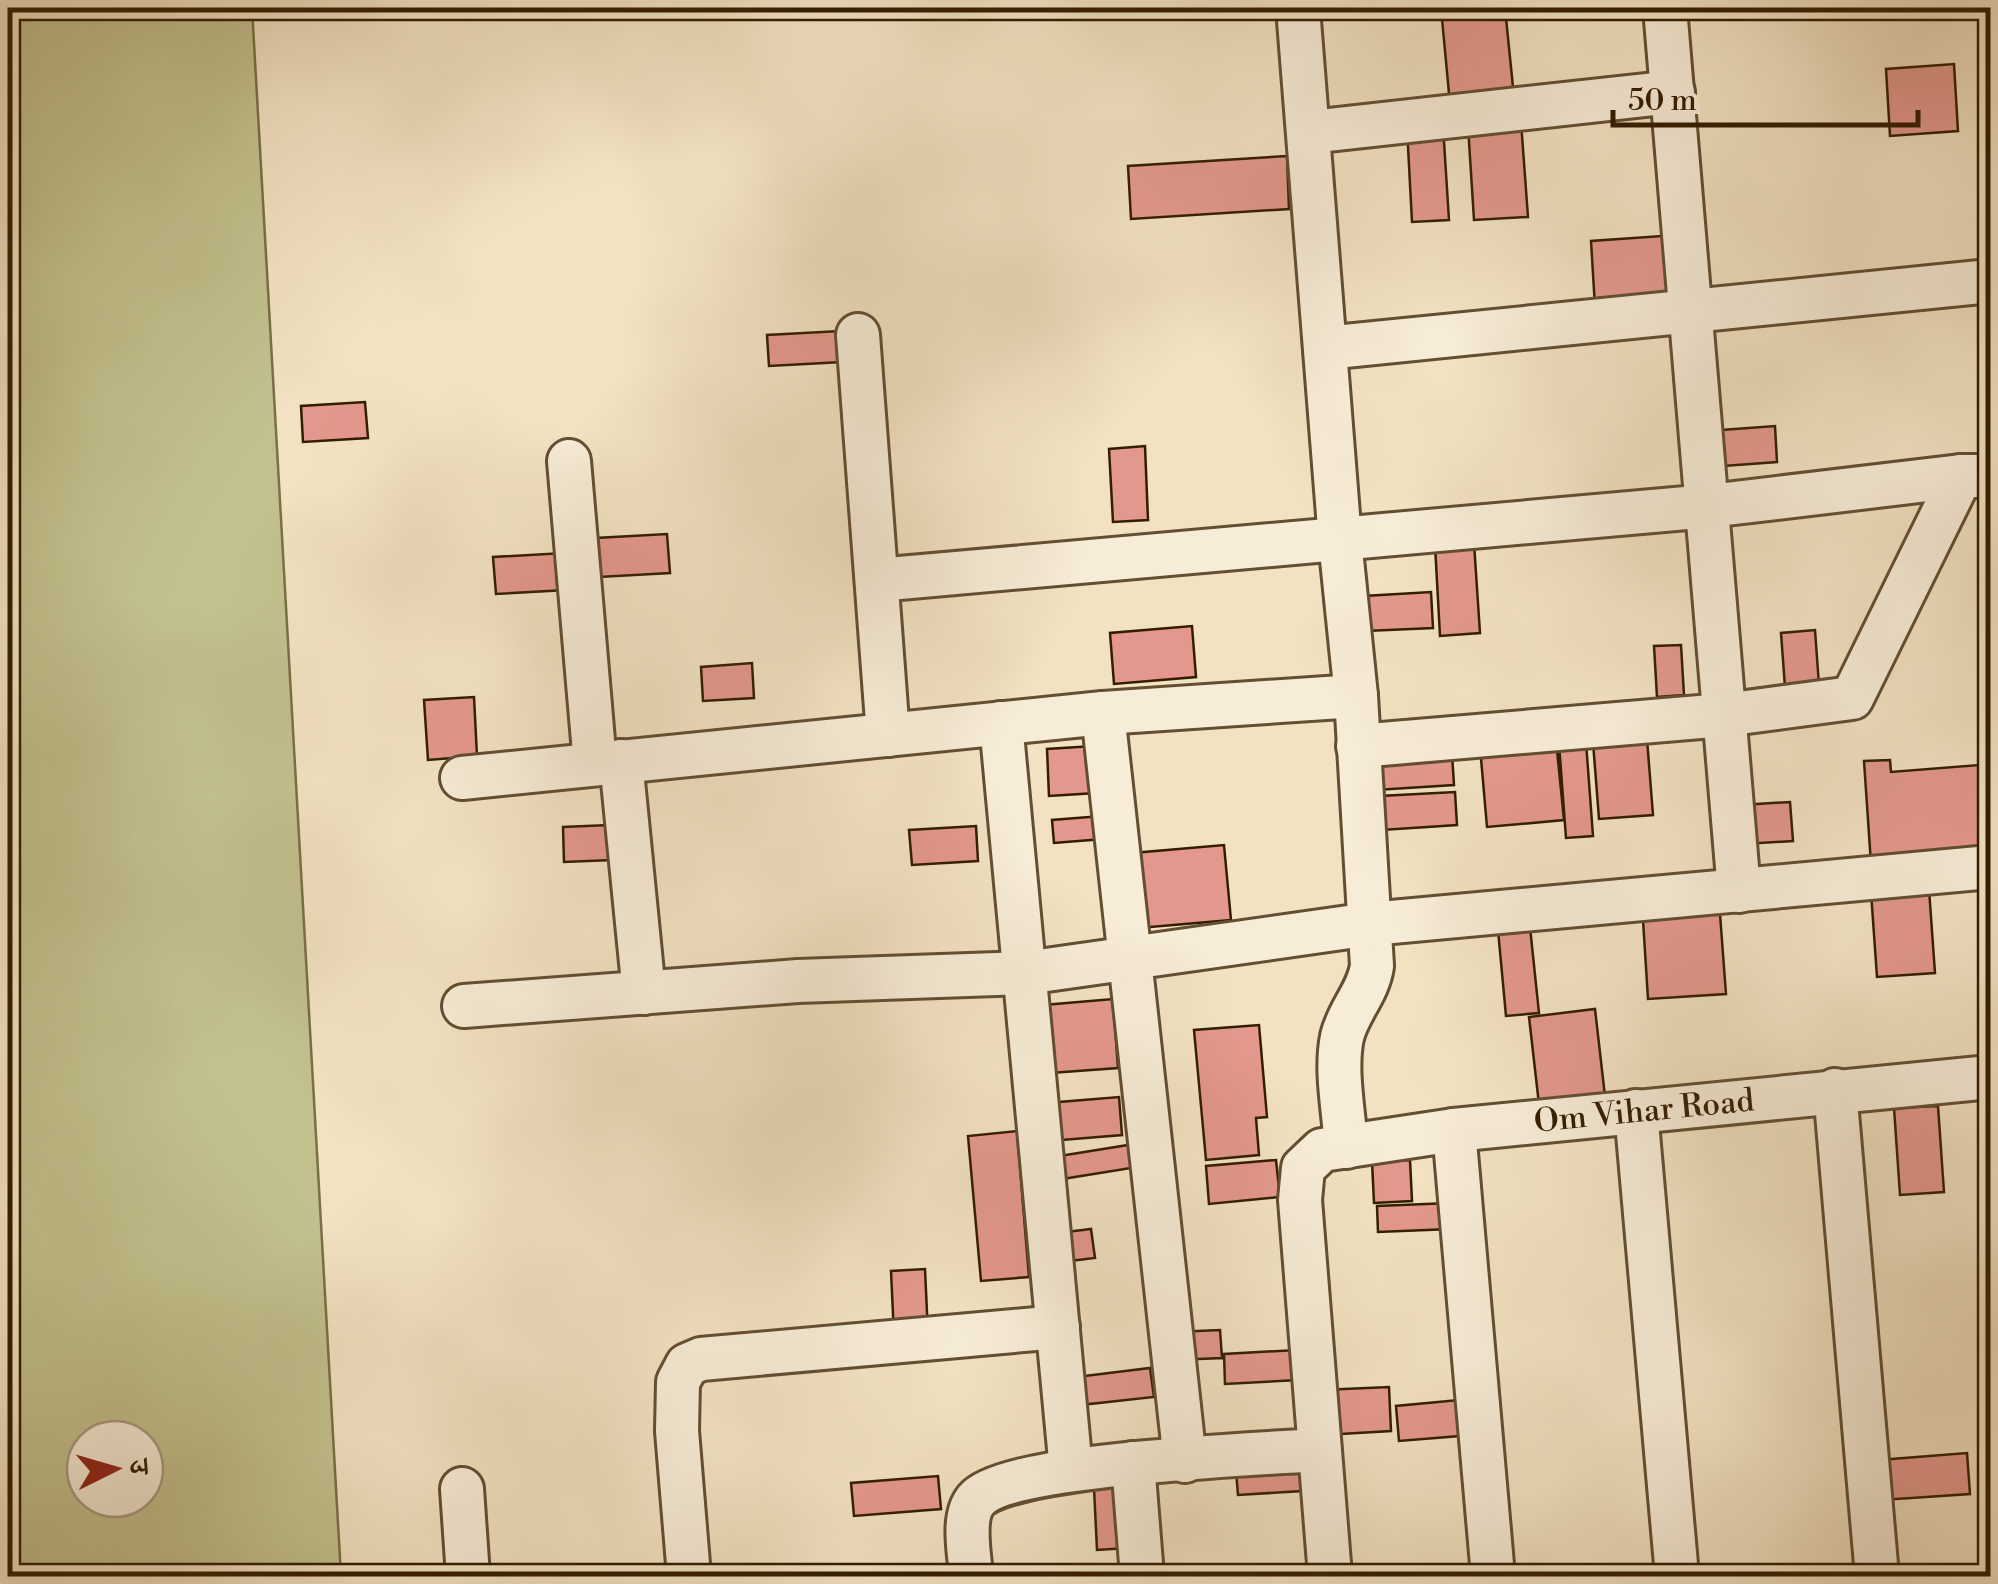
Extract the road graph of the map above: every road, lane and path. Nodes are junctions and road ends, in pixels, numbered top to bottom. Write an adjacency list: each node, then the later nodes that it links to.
1 (1298, 8): 4 (street)
2 (1666, 8): 3 (street)
3 (1672, 92): 4 (street); 6 (street)
4 (1310, 132): 8 (street)
5 (1990, 281): 6 (street)
6 (1691, 314): 8 (street); 11 (street)
7 (858, 334): 13 (street)
8 (1325, 348): 12 (street)
9 (568, 461): 20 (street)
10 (1976, 476): 11 (street); 16 (street)
11 (1709, 506): 12 (street); 16 (street)
12 (1340, 540): 13 (street); 14 (street)
13 (876, 580): 18 (street)
14 (1356, 696): 15 (street); 19 (street)
15 (1103, 713): 17 (street); 25 (street)
16 (1724, 715): 19 (street); 23 (street)
17 (1002, 723): 18 (street); 26 (street)
18 (888, 735): 20 (street)
19 (1358, 746): 24 (street)
20 (608, 763): 21 (street); 27 (street)
21 (462, 778)
22 (1990, 867): 23 (street)
23 (1739, 892): 24 (street)
24 (1370, 924): 25 (street); 33 (street)
25 (1130, 958): 26 (street); 36 (street)
26 (1024, 972): 27 (street); 34 (street)
27 (644, 992): 28 (street)
28 (464, 1006)
29 (1990, 1077): 30 (street, Om Vihar Road)
30 (1835, 1090): 31 (street, Om Vihar Road); 47 (street)
31 (1636, 1111): 32 (street, Om Vihar Road); 46 (street)
32 (1454, 1130): 33 (street, Om Vihar Road); 45 (street)
33 (1346, 1146): 35 (street, Om Vihar Road)
34 (1058, 1328): 38 (street); 41 (street)
35 (1318, 1450): 36 (street); 44 (street)
36 (1185, 1461): 37 (street)
37 (1133, 1464): 38 (street); 43 (street)
38 (1072, 1470): 42 (street)
39 (462, 1489): 40 (street)
40 (468, 1576)
41 (689, 1576)
42 (971, 1576)
43 (1142, 1576)
44 (1330, 1576)
45 (1493, 1576)
46 (1677, 1576)
47 (1877, 1576)

